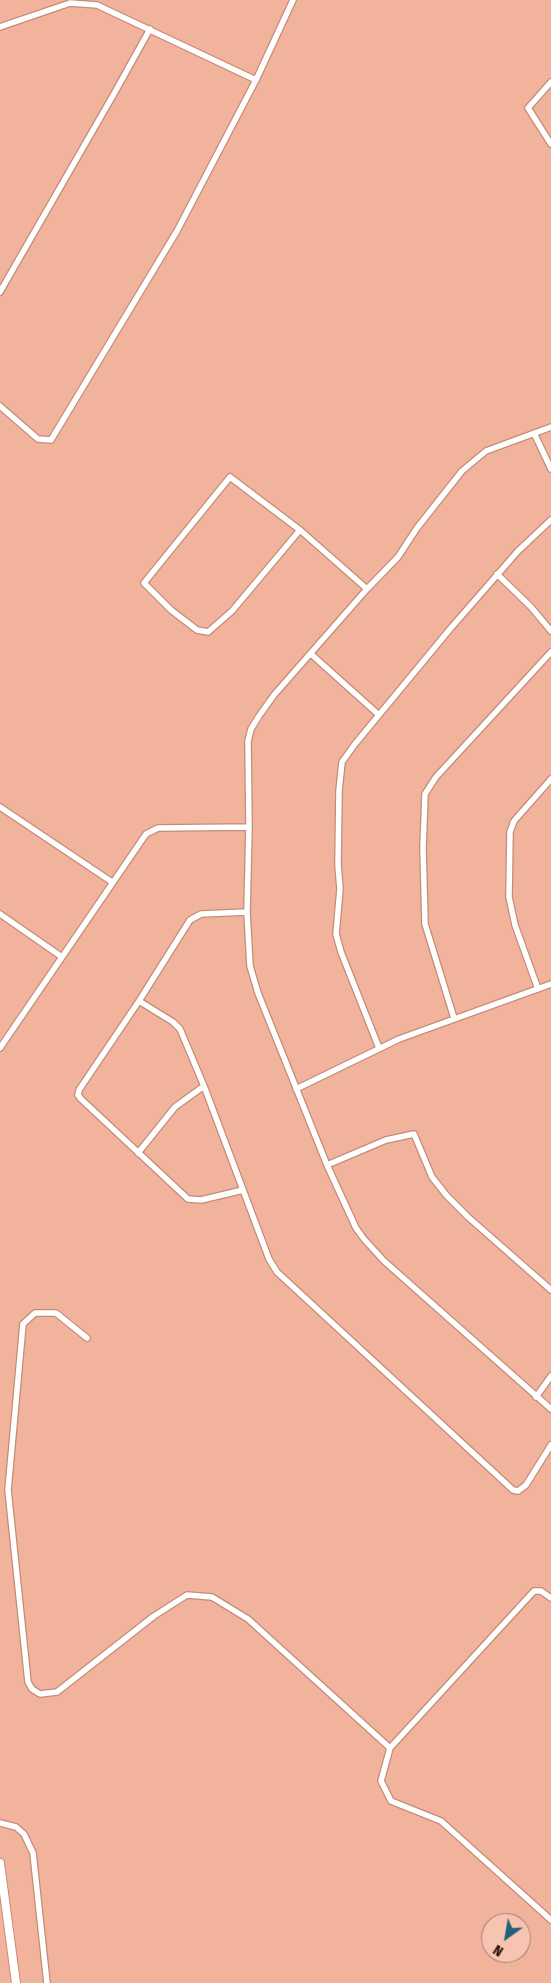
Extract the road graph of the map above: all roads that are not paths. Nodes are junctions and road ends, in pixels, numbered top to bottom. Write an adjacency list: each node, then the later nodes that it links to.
1 (293, 0): 4 (street)
2 (0, 27): 3 (street)
3 (150, 29): 4 (street); 7 (street)
4 (256, 80): 8 (street)
5 (551, 82): 6 (street)
6 (551, 144)
7 (0, 292)
8 (0, 406)
9 (551, 427): 10 (street)
10 (534, 433): 11 (street); 15 (street)
11 (551, 469)
12 (551, 520): 14 (street)
13 (300, 530): 13 (street); 15 (street)
14 (497, 574): 16 (street); 19 (street)
15 (367, 589): 18 (street)
16 (551, 631)
17 (551, 652): 30 (street)
18 (311, 654): 19 (street); 22 (street)
19 (379, 715): 32 (street)
20 (551, 779): 28 (street)
21 (0, 806): 23 (street)
22 (249, 827): 23 (street); 24 (street)
23 (112, 882): 26 (street)
24 (246, 912): 29 (street); 34 (street)
25 (0, 914): 26 (street)
26 (62, 957): 31 (street)
27 (551, 984): 28 (street)
28 (538, 988): 30 (street)
29 (139, 1002): 33 (street); 35 (street)
30 (454, 1018): 32 (street)
31 (0, 1048)
32 (378, 1048): 34 (street)
33 (204, 1086): 35 (street); 37 (street)
34 (296, 1088): 36 (street)
35 (138, 1153): 37 (street)
36 (327, 1165): 38 (street); 41 (street)
37 (243, 1190): 43 (street)
38 (551, 1290)
39 (87, 1338): 45 (street)
40 (551, 1376): 41 (street)
41 (536, 1397): 42 (street)
42 (551, 1409)
43 (551, 1445)
44 (551, 1598): 45 (street)
45 (390, 1748): 48 (street)
46 (0, 1822): 50 (street)
47 (0, 1863): 49 (street)
48 (551, 1920)
49 (16, 1983)
50 (47, 1983)

